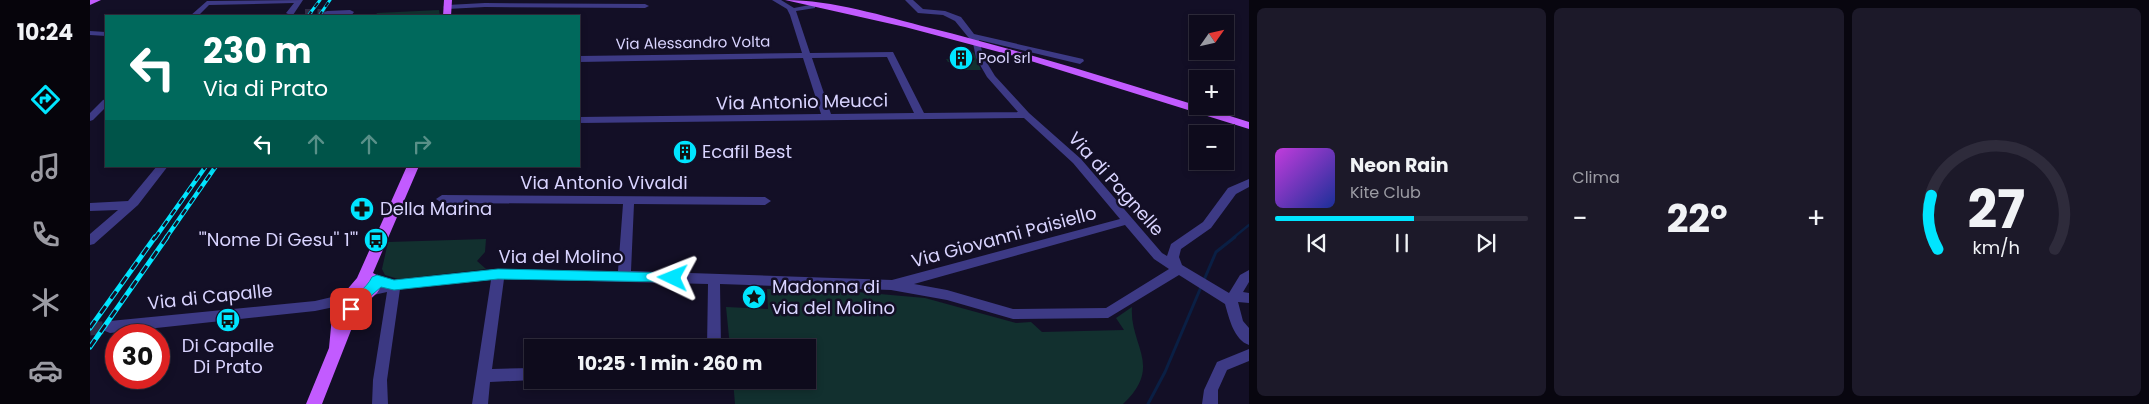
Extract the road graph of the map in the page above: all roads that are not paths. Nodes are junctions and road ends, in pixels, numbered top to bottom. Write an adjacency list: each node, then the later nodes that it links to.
1 (97, 0): 5 (main road)
2 (778, 0): 7 (main road)
3 (909, 0): 17 (street, Via di Pagnelle)
4 (294, 1): 10 (street); 12 (street); 13 (street)
5 (90, 2)
6 (645, 6): 8 (street)
7 (794, 6): 9 (main road); 9 (main road); 18 (street)
8 (447, 8)
9 (841, 10): 17 (main road)
10 (299, 13)
11 (327, 13): 14 (street)
12 (195, 15)
13 (284, 15)
14 (348, 15)
15 (90, 33): 16 (street)
16 (105, 34)
17 (975, 39): 20 (street); 23 (street, Via di Pagnelle); 27 (main road)
18 (807, 55): 19 (street, Via Alessandro Volta); 22 (street, Via Alessandro Volta); 25 (street)
19 (580, 58)
20 (1080, 61)
21 (105, 103): 24 (street)
22 (920, 115): 23 (street, Via Antonio Meucci); 25 (street, Via Antonio Meucci)
23 (1026, 115): 36 (street, Via di Pagnelle)
24 (90, 118)
25 (827, 118): 26 (street, Via Antonio Meucci)
26 (580, 120)
27 (1249, 126)
28 (162, 167): 34 (street)
29 (413, 167): 43 (main road)
30 (1249, 183): 38 (street)
31 (442, 200): 32 (street, Via Antonio Vivaldi)
32 (630, 200): 33 (street, Via Antonio Vivaldi); 41 (street)
33 (765, 201)
34 (131, 205): 35 (street); 37 (street)
35 (90, 207)
36 (1126, 221): 38 (street, Via di Pagnelle); 45 (street, Via Giovanni Paisiello)
37 (90, 241)
38 (1182, 272): 45 (street, Via del Molino); 46 (street)
39 (498, 274): 41 (street, Via del Molino); 44 (street, Via del Molino); 54 (street)
40 (1249, 275): 46 (street)
41 (624, 276): 42 (street, Via del Molino)
42 (714, 279): 45 (street, Via del Molino); 51 (street)
43 (370, 282): 44 (street, Via del Molino); 48 (main road)
44 (394, 285): 56 (street)
45 (891, 286)
46 (1229, 298): 47 (street); 50 (street)
47 (1249, 298)
48 (347, 305): 49 (street, Via di Capalle); 55 (main road)
49 (139, 324)
50 (1249, 338)
51 (714, 339)
52 (1249, 355): 58 (street)
53 (524, 374): 54 (street)
54 (484, 376): 57 (street)
55 (314, 404)
56 (380, 404)
57 (480, 404)
58 (1210, 404)

